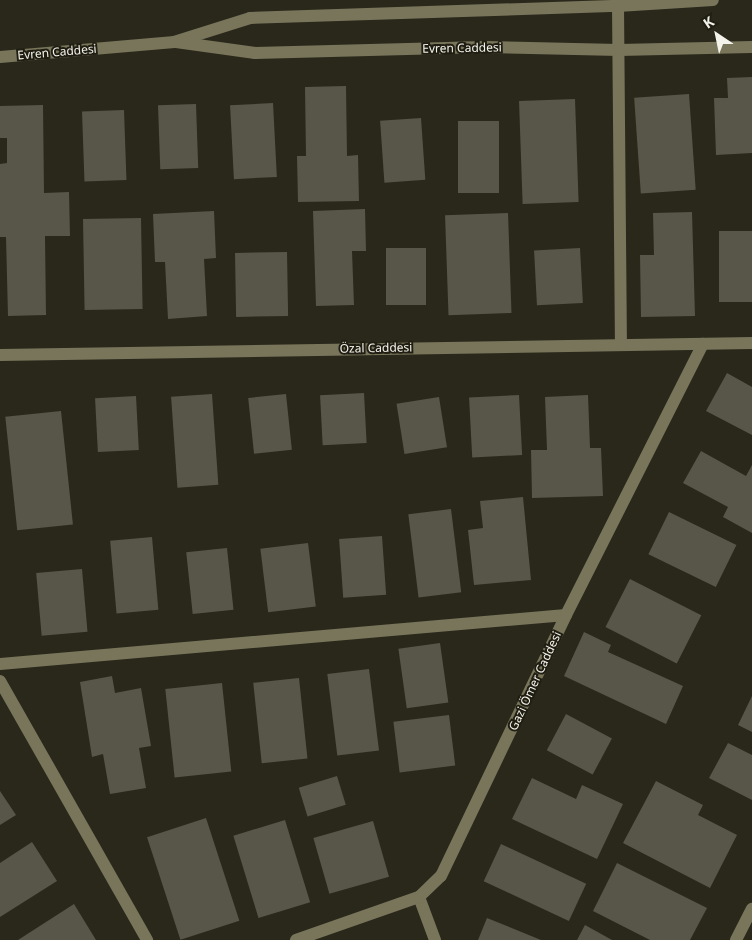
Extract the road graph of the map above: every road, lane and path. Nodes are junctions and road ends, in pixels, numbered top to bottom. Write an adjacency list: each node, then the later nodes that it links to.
1 (713, 0): 2 (street, Evren Caddesi)
2 (618, 6): 3 (street, Evren Caddesi); 5 (street)
3 (174, 42): 5 (street, Evren Caddesi); 6 (street, Evren Caddesi)
4 (752, 47): 5 (street, Evren Caddesi)
5 (619, 50): 8 (street)
6 (0, 57)
7 (752, 343): 9 (street, Özal Caddesi)
8 (621, 344): 9 (street, Özal Caddesi); 10 (street, Özal Caddesi)
9 (703, 344): 11 (street, Gazi Ömer Caddesi)
10 (0, 355)
11 (566, 615): 12 (street); 14 (street, Gazi Ömer Caddesi)
12 (0, 664)
13 (0, 681): 16 (street)
14 (419, 897): 17 (street, Gazi Ömer Caddesi); 18 (street)
15 (752, 909): 19 (street)
16 (148, 940)
17 (296, 940)
18 (435, 940)
19 (736, 940)

